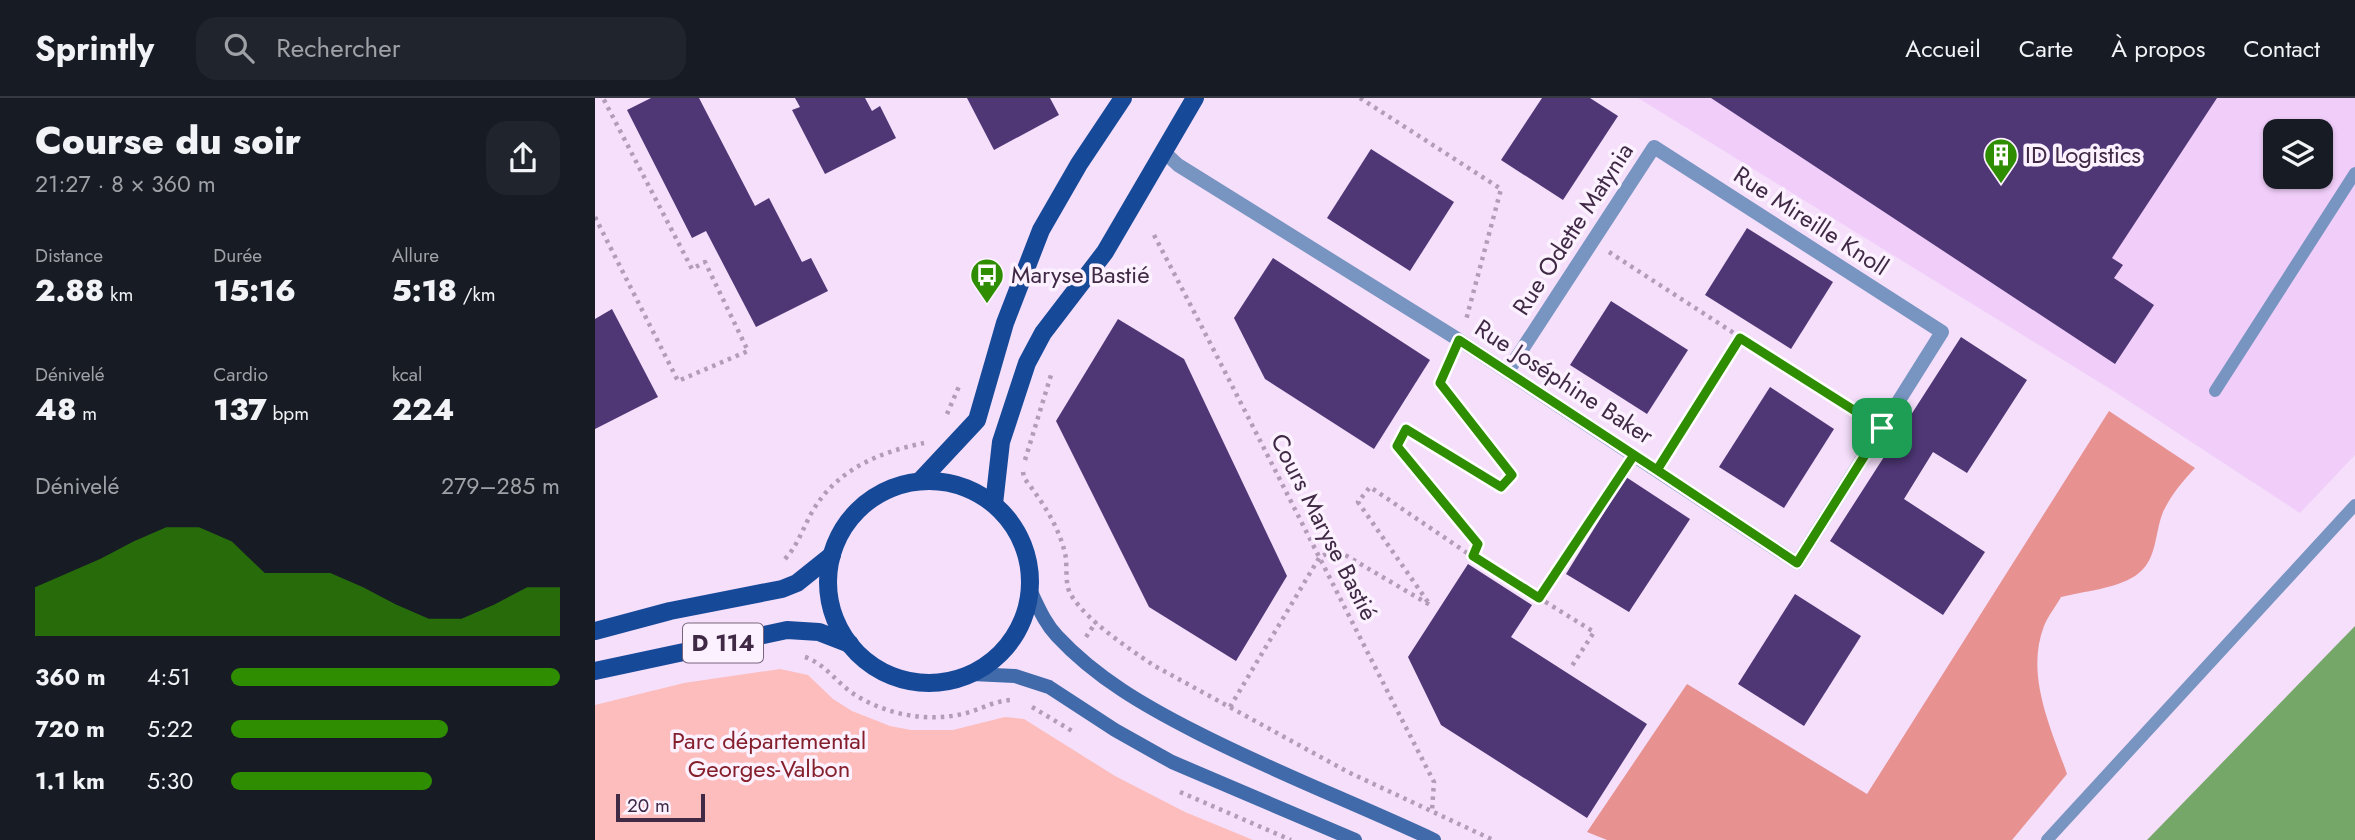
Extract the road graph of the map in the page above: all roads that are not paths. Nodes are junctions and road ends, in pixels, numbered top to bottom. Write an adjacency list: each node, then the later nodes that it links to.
1 (1123, 98): 8 (main road)
2 (1195, 98): 4 (main road)
3 (1654, 147): 6 (street, Rue Odette Matynia); 12 (street, Rue Mireille Knoll)
4 (1163, 151): 6 (street, Rue Joséphine Baker); 9 (main road)
5 (2355, 173): 7 (lane)
6 (1508, 372): 12 (street, Rue Joséphine Baker)
7 (2215, 391)
8 (921, 481): 9 (main road); 11 (main road)
9 (994, 504): 13 (main road)
10 (2355, 505): 20 (lane)
11 (832, 555): 14 (main road, D 114); 15 (main road)
12 (1797, 563)
13 (1030, 590): 17 (main road); 18 (main road)
14 (595, 631)
15 (850, 644): 16 (main road, D 114); 17 (main road)
16 (595, 671)
17 (972, 674): 19 (main road)
18 (1427, 837)
19 (1355, 840)
20 (2047, 840)

